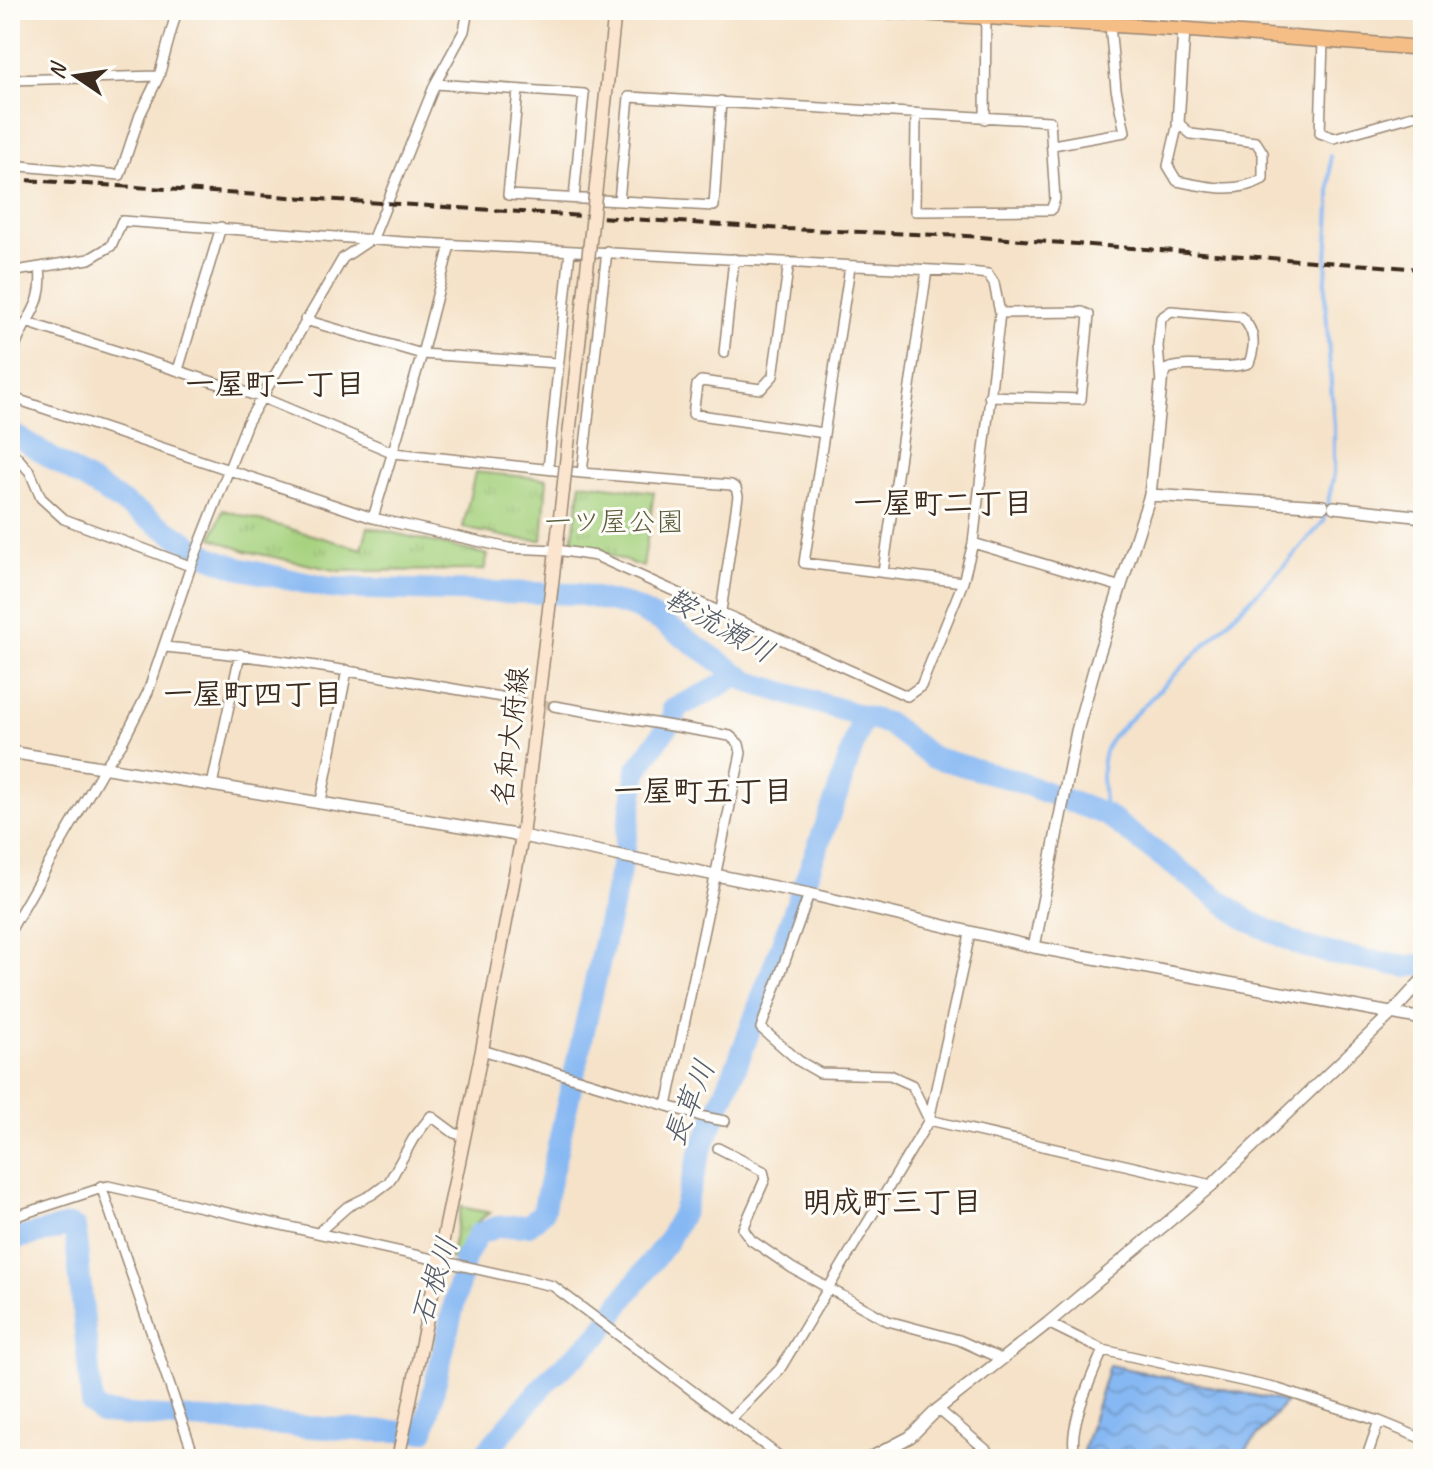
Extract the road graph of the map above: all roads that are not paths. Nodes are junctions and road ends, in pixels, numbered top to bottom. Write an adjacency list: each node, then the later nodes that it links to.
1 (177, 10): 10 (street)
2 (468, 10): 12 (street)
3 (615, 10): 56 (main road, 名和大府線, bridge)
4 (871, 10): 5 (main road)
5 (987, 14): 6 (main road); 17 (street)
6 (1110, 25): 7 (main road); 19 (street)
7 (1184, 30): 8 (main road); 18 (street)
8 (1323, 41): 9 (main road); 15 (street)
9 (1422, 46)
10 (159, 76): 11 (street); 20 (street)
11 (10, 80)
12 (435, 84): 13 (street); 24 (street)
13 (518, 90): 21 (street); 21 (street)
14 (721, 101): 16 (street); 22 (street); 22 (street)
15 (1423, 113)
16 (916, 115): 17 (street); 19 (street)
17 (985, 119): 19 (street)
18 (1178, 123): 18 (street)
19 (1053, 145)
20 (10, 165)
21 (574, 198): 22 (street)
22 (619, 201)
23 (221, 227): 24 (street); 31 (street); 40 (street)
24 (373, 238): 25 (street); 35 (street)
25 (450, 245): 26 (street); 38 (street)
26 (570, 251): 27 (street); 39 (street)
27 (607, 251): 28 (street); 51 (street)
28 (734, 259): 29 (street); 37 (street)
29 (789, 262): 30 (street); 46 (street)
30 (850, 267): 32 (street); 46 (street)
31 (40, 268): 33 (street); 36 (street)
32 (927, 270): 34 (street); 58 (street)
33 (10, 272)
34 (1000, 313): 43 (street); 43 (street)
35 (305, 320): 38 (street); 45 (street)
36 (29, 323): 40 (street); 41 (street)
37 (724, 353)
38 (422, 354): 39 (street); 48 (street)
39 (557, 363): 50 (street)
40 (178, 370): 45 (street)
41 (10, 380)
42 (1161, 384): 42 (street); 52 (street)
43 (989, 396): 55 (street)
44 (10, 397): 49 (street)
45 (263, 398): 48 (street); 49 (street)
46 (824, 433): 58 (street)
47 (10, 452): 57 (street)
48 (394, 453): 50 (street); 54 (street)
49 (228, 469): 54 (street); 57 (street)
50 (548, 469): 51 (street)
51 (582, 473): 61 (street)
52 (1150, 495): 53 (street); 60 (street)
53 (1423, 517)
54 (373, 518): 56 (street)
55 (973, 543): 59 (street); 60 (street)
56 (557, 553): 61 (street); 71 (main road, 名和大府線)
57 (190, 566): 62 (street)
58 (883, 572): 59 (street)
59 (963, 582): 61 (street)
60 (1121, 587): 76 (street)
61 (721, 611)
62 (165, 647): 63 (street); 68 (street)
63 (240, 654): 64 (street); 69 (street)
64 (347, 670): 65 (street); 70 (street)
65 (518, 700)
66 (554, 706): 72 (street)
67 (10, 752): 68 (street)
68 (104, 768): 69 (street); 74 (street)
69 (212, 785): 70 (street)
70 (321, 801): 71 (street)
71 (522, 836): 72 (street); 80 (main road, 名和大府線)
72 (717, 876): 73 (street); 81 (street)
73 (809, 894): 75 (street); 82 (street)
74 (10, 931)
75 (970, 934): 76 (street); 82 (street)
76 (1034, 947): 78 (street)
77 (1423, 979): 78 (street)
78 (1392, 1013): 79 (street); 86 (street)
79 (1423, 1019)
80 (482, 1050): 81 (street); 84 (main road, 名和大府線)
81 (667, 1106): 83 (street)
82 (929, 1120): 86 (street); 91 (street)
83 (725, 1121)
84 (464, 1136): 89 (street); 90 (main road, 名和大府線)
85 (718, 1148): 91 (street)
86 (1212, 1185): 92 (street)
87 (101, 1186): 88 (street); 89 (street); 101 (street)
88 (10, 1218)
89 (320, 1233): 90 (street)
90 (439, 1260): 96 (street); 100 (main road, 名和大府線)
91 (828, 1287): 94 (street); 96 (street)
92 (1048, 1323): 93 (street); 94 (street)
93 (1103, 1350): 97 (street); 106 (street)
94 (1001, 1359): 95 (street)
95 (938, 1409): 99 (street); 105 (street)
96 (731, 1419): 102 (street)
97 (1379, 1421): 98 (street); 107 (street)
98 (1423, 1439)
99 (897, 1445): 103 (street); 104 (street)
100 (399, 1454)
101 (195, 1459)
102 (783, 1459)
103 (868, 1459)
104 (893, 1459)
105 (997, 1459)
106 (1078, 1459)
107 (1366, 1459)

